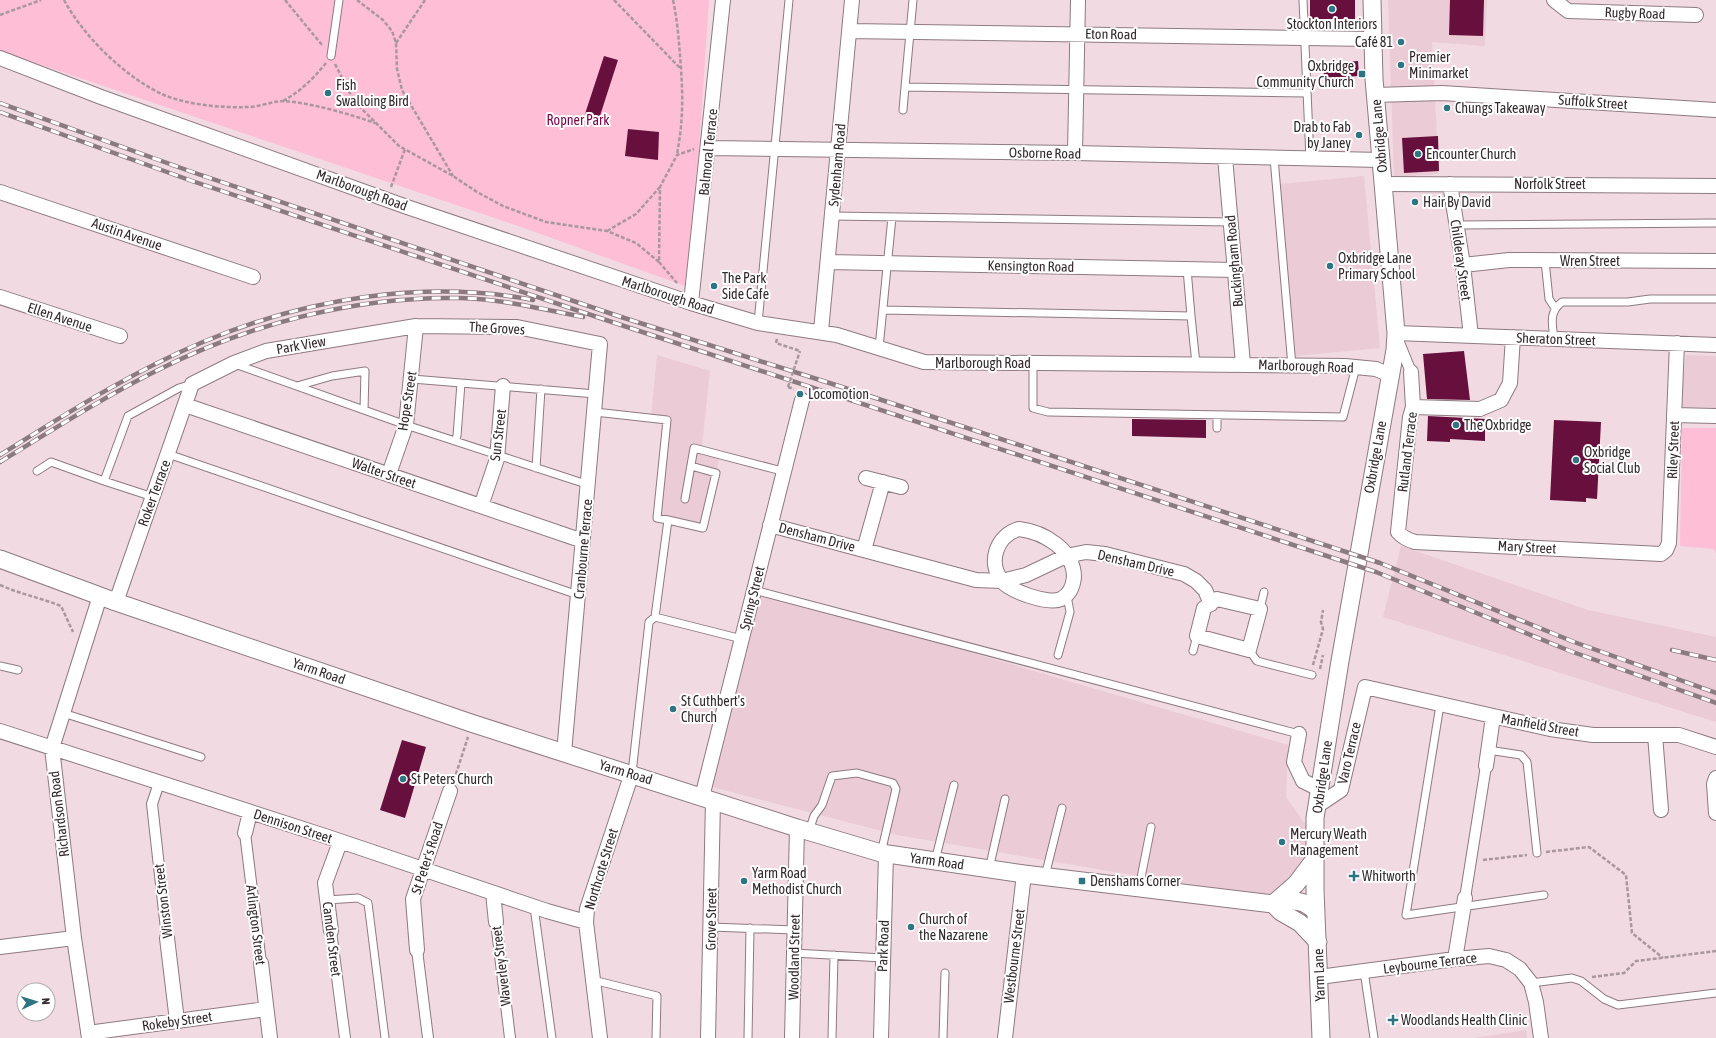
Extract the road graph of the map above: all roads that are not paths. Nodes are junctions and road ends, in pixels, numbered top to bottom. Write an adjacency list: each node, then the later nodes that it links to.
1 (339, 0): 16 (lane)
2 (723, 0): 24 (street, Balmoral Terrace)
3 (789, 0): 25 (lane)
4 (852, 0): 11 (street, Sydenham Road)
5 (913, 0): 12 (lane)
6 (1078, 0): 13 (street)
7 (1303, 0): 14 (lane)
8 (1372, 0): 15 (street, Oxbridge Lane)
9 (1554, 0): 10 (street, Rugby Road)
10 (1696, 15)
11 (850, 31): 12 (street, Eton Road); 26 (street, Sydenham Road)
12 (910, 32): 13 (street, Eton Road); 18 (lane)
13 (1077, 33): 14 (street, Eton Road); 19 (street)
14 (1304, 39): 15 (street, Eton Road); 20 (lane)
15 (1372, 39): 21 (street, Oxbridge Lane)
16 (331, 56)
17 (0, 58): 51 (street, Marlborough Road)
18 (905, 87): 19 (lane); 22 (lane)
19 (1076, 90): 20 (lane); 27 (street)
20 (1307, 93): 30 (lane)
21 (1375, 95): 23 (street, Suffolk Street); 31 (street, Oxbridge Lane)
22 (903, 110)
23 (1716, 110)
24 (709, 148): 25 (street, Osborne Road); 51 (street, Balmoral Terrace)
25 (775, 149): 26 (street, Osborne Road); 55 (lane)
26 (838, 150): 27 (street, Osborne Road); 36 (street, Sydenham Road)
27 (1076, 153): 28 (street, Osborne Road)
28 (1225, 158): 29 (street, Osborne Road); 38 (street, Buckingham Road)
29 (1274, 158): 30 (street, Osborne Road); 71 (lane)
30 (1310, 159): 31 (street, Osborne Road)
31 (1381, 160): 32 (street, Oxbridge Lane)
32 (1383, 184): 33 (street, Norfolk Street); 58 (street, Oxbridge Lane)
33 (1450, 184): 34 (street, Norfolk Street); 40 (street, Childeray Street)
34 (1716, 186)
35 (0, 192): 48 (street, Austin Avenue)
36 (832, 216): 37 (lane); 43 (street, Sydenham Road)
37 (892, 217): 38 (lane); 44 (lane)
38 (1231, 222): 47 (street, Buckingham Road)
39 (1716, 223): 40 (lane)
40 (1457, 226): 45 (street, Childeray Street)
41 (1545, 260): 42 (street, Wren Street); 45 (street, Wren Street); 52 (lane)
42 (1716, 261)
43 (828, 262): 44 (street, Kensington Road); 57 (street, Sydenham Road)
44 (888, 263): 46 (street, Kensington Road); 53 (lane)
45 (1463, 264): 60 (street, Childeray Street)
46 (1187, 269): 47 (street, Kensington Road); 54 (lane)
47 (1235, 270): 70 (street, Buckingham Road)
48 (253, 277)
49 (0, 298): 59 (street, Ellen Avenue)
50 (1716, 299): 52 (lane)
51 (691, 303): 55 (street, Marlborough Road)
52 (1555, 308): 62 (lane)
53 (883, 310): 54 (lane); 66 (lane)
54 (1191, 316): 69 (lane)
55 (758, 323): 57 (street, Marlborough Road)
56 (416, 326): 64 (street, The Groves); 67 (street, Park View); 75 (street, Hope Street)
57 (821, 331): 66 (street, Marlborough Road)
58 (1396, 333): 60 (street, Sheraton Street); 73 (street); 74 (street, Oxbridge Lane)
59 (120, 336)
60 (1472, 336): 61 (street, Sheraton Street)
61 (1513, 337): 62 (street, Sheraton Street); 84 (street)
62 (1554, 339): 63 (street, Sheraton Street)
63 (1677, 343): 65 (street, Sheraton Street); 87 (street, Riley Street)
64 (600, 344): 81 (street, Cranbourne Terrace)
65 (1716, 345)
66 (879, 348): 68 (street, Marlborough Road)
67 (234, 363): 77 (street, Park View); 78 (lane)
68 (1033, 363): 69 (street, Marlborough Road); 88 (lane)
69 (1196, 364): 70 (street, Marlborough Road)
70 (1243, 364): 71 (street, Marlborough Road)
71 (1292, 366): 72 (street, Marlborough Road)
72 (1356, 367): 74 (street, Marlborough Road); 88 (lane)
73 (1410, 372): 84 (street, Rutland Terrace)
74 (1390, 375): 151 (street, Oxbridge Lane)
75 (412, 379): 76 (lane); 90 (street, Hope Street)
76 (462, 383): 79 (lane); 92 (lane)
77 (192, 384): 83 (street, Roker Terrace); 101 (lane)
78 (296, 386): 85 (lane); 85 (lane)
79 (503, 386): 80 (lane); 94 (street, Sun Street)
80 (541, 390): 81 (lane); 96 (lane)
81 (596, 394): 86 (street, Cranbourne Terrace)
82 (802, 400): 98 (street, Spring Street)
83 (186, 404): 93 (street, Roker Terrace); 99 (street, Walter Street)
84 (1413, 407): 110 (street, Rutland Terrace)
85 (364, 410): 90 (lane)
86 (594, 412): 103 (street, Cranbourne Terrace); 108 (lane)
87 (1674, 414): 89 (street); 113 (street, Riley Street)
88 (1217, 415): 91 (lane)
89 (1716, 416)
90 (406, 425): 92 (lane); 99 (street, Hope Street)
91 (1217, 428)
92 (455, 441): 94 (lane)
93 (168, 454): 105 (street, Roker Terrace); 119 (lane)
94 (497, 456): 96 (lane); 107 (street, Sun Street)
95 (691, 466): 98 (lane); 106 (lane); 108 (lane)
96 (536, 468): 103 (lane)
97 (37, 470): 101 (lane)
98 (782, 472): 109 (street, Spring Street)
99 (389, 474): 107 (street, Walter Street)
100 (866, 478): 102 (street)
101 (104, 481): 105 (lane)
102 (883, 482): 104 (street); 112 (street, Densham Drive)
103 (589, 485): 111 (street, Cranbourne Terrace)
104 (901, 487)
105 (153, 497): 122 (street, Roker Terrace)
106 (685, 499)
107 (481, 506): 111 (street, Walter Street)
108 (668, 520): 125 (lane)
109 (770, 525): 112 (street, Densham Drive); 117 (street, Spring Street)
110 (1398, 532): 113 (street, Mary Street)
111 (583, 541): 119 (street, Cranbourne Terrace)
112 (864, 550): 116 (street, Densham Drive)
113 (1661, 554)
114 (1066, 556): 116 (street, Densham Drive); 116 (street); 121 (street); 123 (street, Densham Drive)
115 (0, 559): 120 (street, Yarm Road)
116 (1002, 581): 121 (street)
117 (754, 590): 127 (street, Spring Street); 139 (lane)
118 (1264, 592): 124 (lane)
119 (578, 595): 144 (street, Cranbourne Terrace)
120 (100, 596): 122 (street, Yarm Road); 136 (street, Richardson Road)
121 (1067, 596): 130 (lane)
122 (116, 602): 144 (street, Yarm Road)
123 (1210, 604): 124 (street); 126 (street)
124 (1260, 609): 128 (street)
125 (655, 617): 127 (lane); 147 (lane)
126 (1197, 636): 128 (street); 129 (lane)
127 (742, 639): 153 (street, Spring Street)
128 (1249, 650): 133 (lane)
129 (1193, 651)
130 (1058, 655)
131 (0, 666): 132 (lane)
132 (18, 670)
133 (1312, 672)
134 (1365, 687): 135 (street, Manfield Street); 155 (street, Varo Terrace)
135 (1440, 704): 137 (street, Manfield Street); 176 (lane)
136 (63, 713): 142 (street, Richardson Road); 145 (lane)
137 (1493, 717): 140 (street, Manfield Street); 143 (street)
138 (0, 732): 142 (street, Dennison Street)
139 (1299, 734): 151 (street)
140 (1655, 735): 141 (street, Manfield Street); 157 (street)
141 (1716, 747)
142 (52, 748): 149 (street, Dennison Street); 186 (street, Richardson Road)
143 (1488, 750): 146 (street); 165 (lane)
144 (564, 754): 147 (street, Yarm Road)
145 (201, 757)
146 (1486, 766): 176 (street)
147 (632, 773): 153 (street, Yarm Road); 181 (street, Northcote Street)
148 (1716, 778): 159 (street)
149 (159, 783): 158 (street, Dennison Street); 187 (street, Winston Street)
150 (954, 785): 167 (lane)
151 (1319, 789): 155 (street, Oxbridge Lane)
152 (450, 791): 168 (street, St Peter's Road)
153 (708, 798): 161 (street, Yarm Road); 182 (street, Grove Street)
154 (1005, 799): 169 (lane)
155 (1317, 806): 166 (street, Oxbridge Lane)
156 (1062, 808): 171 (lane)
157 (1661, 810)
158 (250, 812): 162 (street, Arlington Street); 163 (street, Dennison Street)
159 (1716, 813)
160 (1151, 827): 172 (lane)
161 (803, 830): 164 (street, Yarm Road); 164 (lane); 184 (street, Woodland Street)
162 (245, 833): 195 (street, Arlington Street)
163 (340, 842): 168 (street, Dennison Street); 175 (street, Camden Street)
164 (884, 853): 167 (street, Yarm Road); 193 (street, Park Road)
165 (1537, 853)
166 (1315, 859): 177 (street); 179 (street, Oxbridge Lane)
167 (935, 861): 169 (street, Yarm Road)
168 (422, 869): 173 (street, Dennison Street); 190 (street, St Peter's Road)
169 (989, 869): 170 (street, Yarm Road)
170 (1024, 874): 171 (street, Yarm Road); 219 (street, Westbourne Street)
171 (1045, 876): 172 (street, Yarm Road)
172 (1138, 888): 177 (street, Yarm Road)
173 (493, 893): 178 (street, Dennison Street); 180 (street, Waverley Street)
174 (1544, 895): 176 (lane)
175 (327, 900): 185 (street, Camden Street); 207 (lane)
176 (1465, 902): 194 (street)
177 (1273, 904): 179 (street, Yarm Road); 188 (street)
178 (534, 907): 181 (street, Dennison Street); 210 (lane)
179 (1316, 912): 188 (street, Yarm Lane)
180 (496, 922): 209 (street, Waverley Street)
181 (586, 922): 199 (street, Northcote Street)
182 (711, 927): 183 (lane); 213 (street, Grove Street)
183 (750, 928): 184 (lane); 214 (lane)
184 (794, 930): 191 (street, Woodland Street)
185 (331, 931): 206 (street, Camden Street)
186 (74, 938): 189 (street); 204 (street, Richardson Road)
187 (167, 938): 203 (street, Winston Street)
188 (1318, 942): 198 (street, Yarm Lane)
189 (0, 947)
190 (417, 950): 208 (street)
191 (794, 953): 192 (lane); 215 (street, Woodland Street)
192 (834, 955): 193 (lane); 216 (lane)
193 (883, 958): 217 (street, Park Road)
194 (1455, 959): 196 (street, Leybourne Terrace); 200 (street, Leybourne Terrace)
195 (261, 963): 202 (street, Arlington Street)
196 (1364, 971): 198 (street, Leybourne Terrace); 221 (lane)
197 (944, 974): 218 (lane)
198 (1319, 977): 220 (street, Yarm Lane)
199 (593, 980): 211 (street, Northcote Street); 212 (lane)
200 (1530, 983): 201 (lane); 222 (street)
201 (1716, 993)
202 (266, 1009): 203 (street, Rokeby Street); 205 (street, Arlington Street)
203 (177, 1021): 204 (street, Rokeby Street)
204 (88, 1035)
205 (270, 1038)
206 (345, 1038)
207 (385, 1038)
208 (428, 1038)
209 (510, 1038)
210 (552, 1038)
211 (600, 1038)
212 (656, 1038)
213 (708, 1038)
214 (748, 1038)
215 (792, 1038)
216 (832, 1038)
217 (881, 1038)
218 (942, 1038)
219 (1005, 1038)
220 (1321, 1038)
221 (1374, 1038)
222 (1541, 1038)

